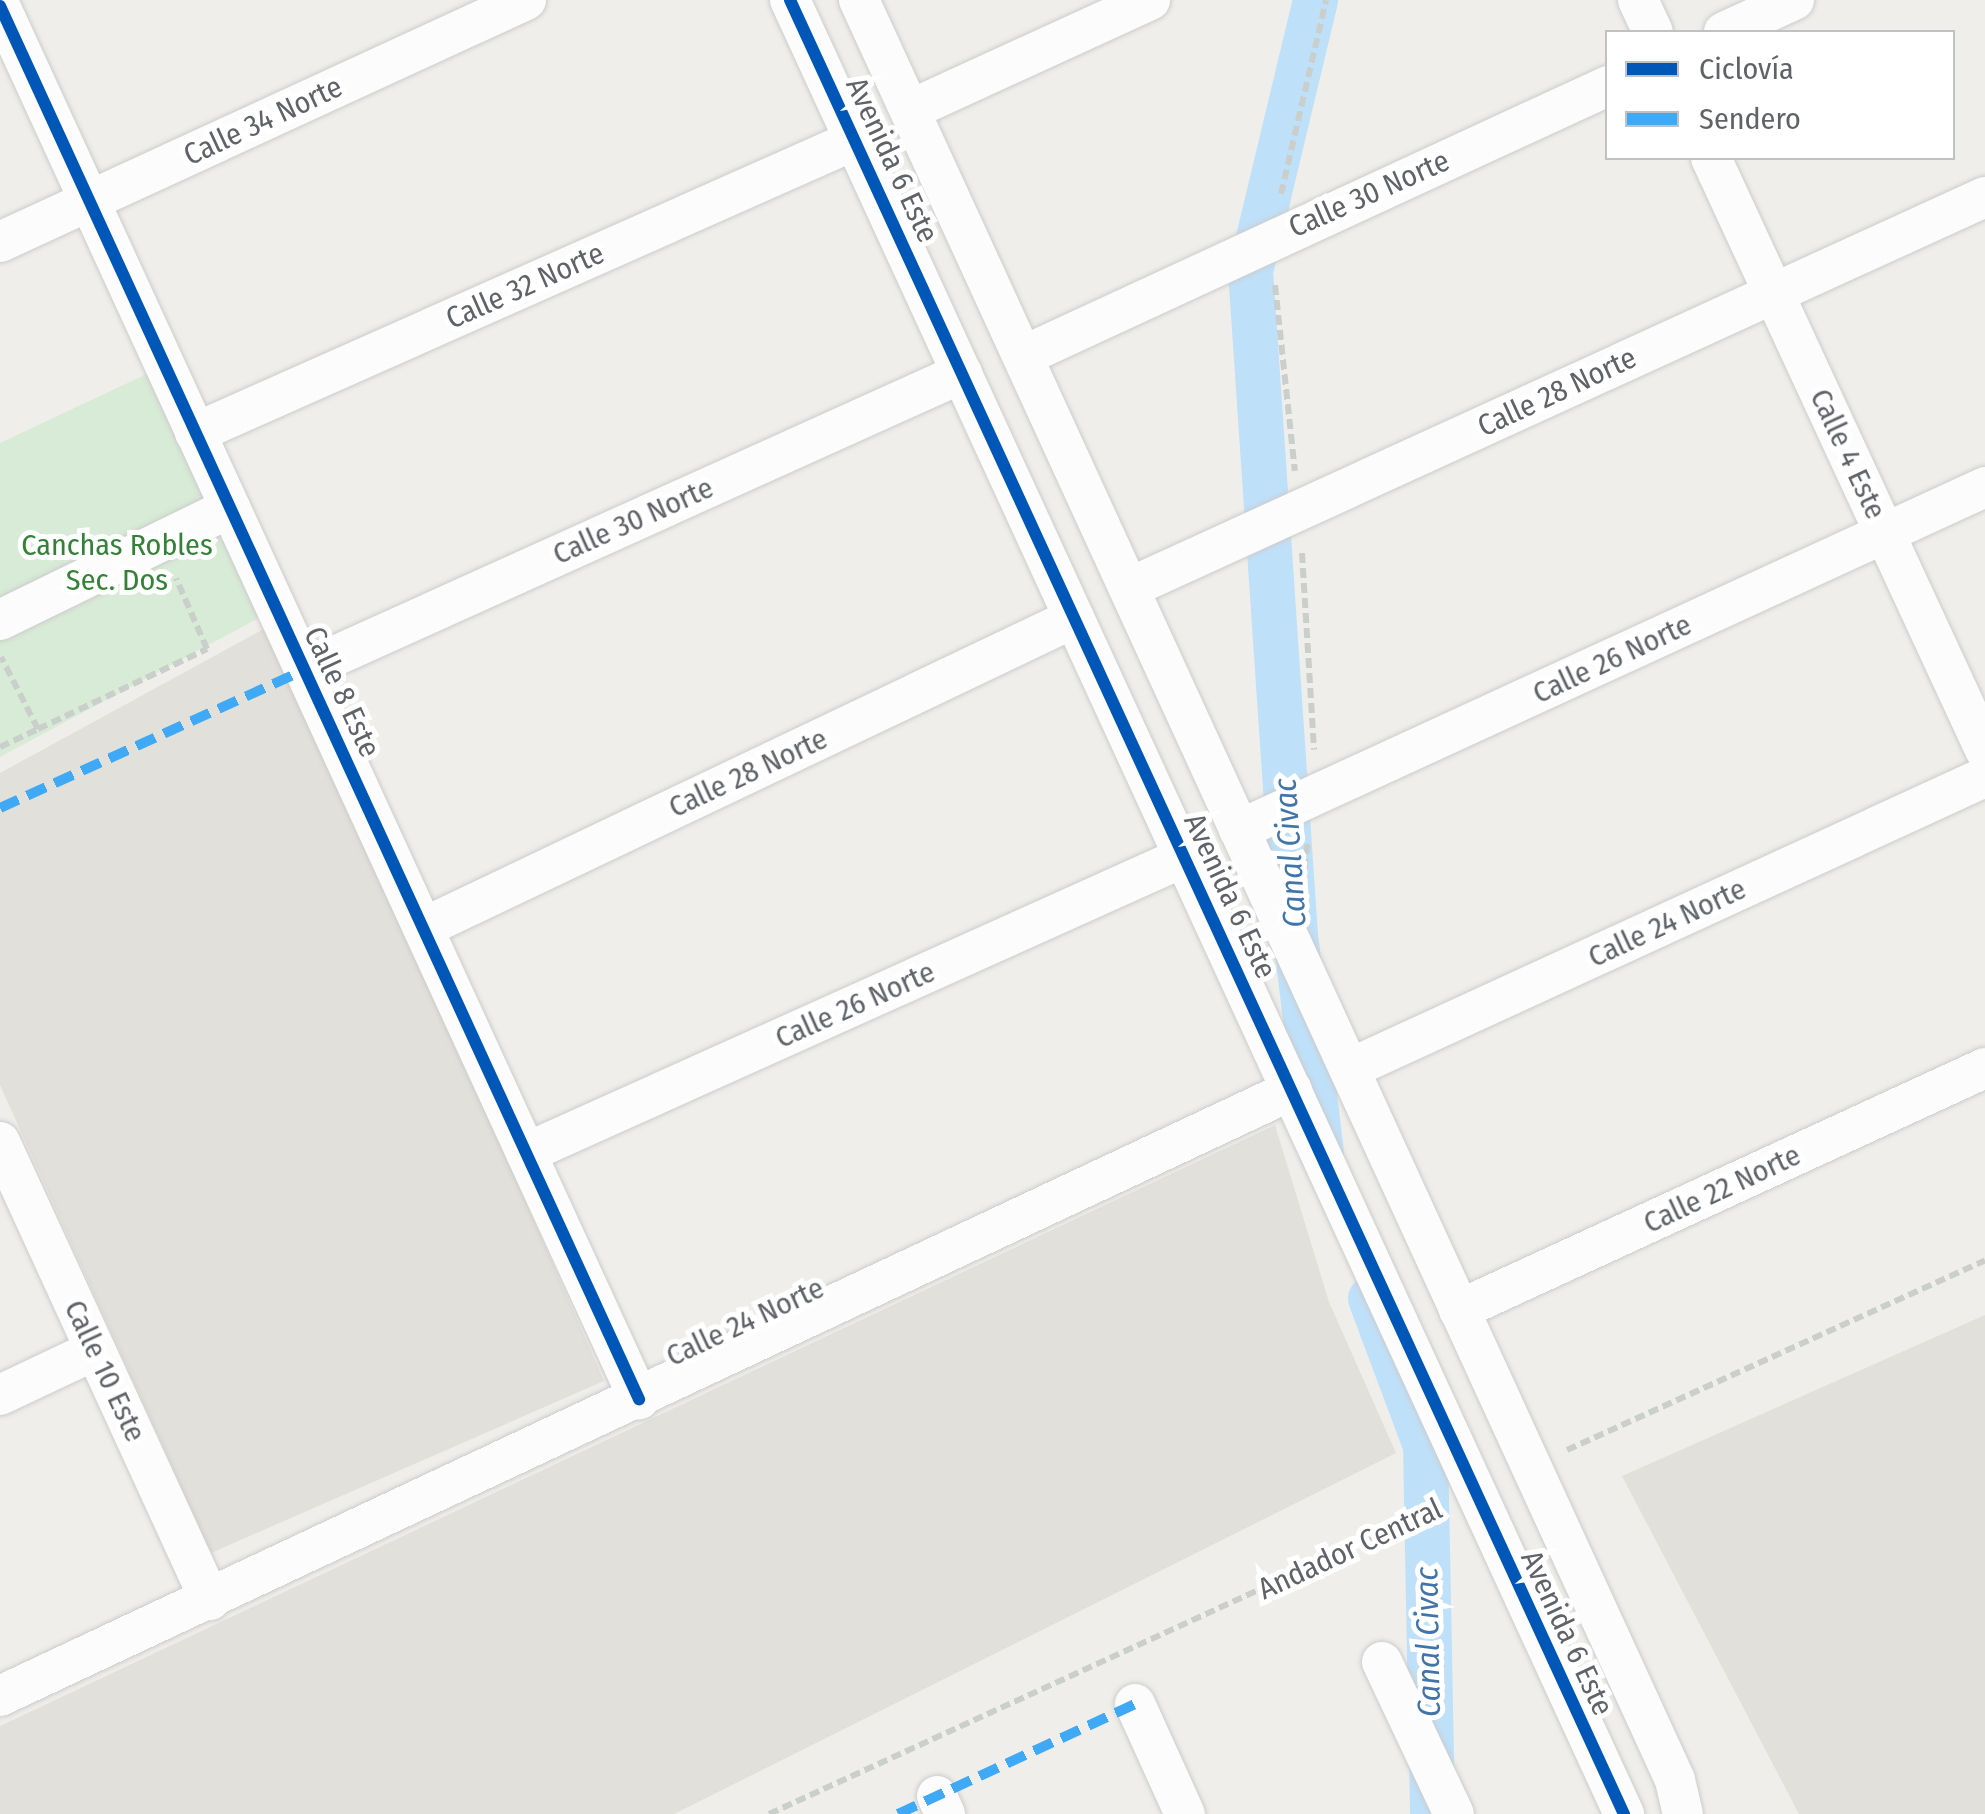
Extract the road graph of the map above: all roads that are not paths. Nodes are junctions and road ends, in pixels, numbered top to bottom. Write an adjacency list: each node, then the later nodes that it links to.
1 (526, 0): 15 (street, Calle 34 Norte)
2 (790, 0): 12 (street, Avenida 6 Este)
3 (859, 0): 11 (street, Avenida 6 Este)
4 (1150, 0): 11 (street)
5 (1638, 0): 8 (street)
6 (1794, 0): 9 (street)
7 (0, 6): 15 (street, Calle 8 Este)
8 (1652, 30)
9 (1728, 30)
10 (1605, 87): 18 (street, Calle 30 Norte)
11 (910, 110): 18 (street, Avenida 6 Este)
12 (855, 140): 19 (street, Avenida 6 Este); 20 (street, Calle 32 Norte)
13 (1712, 160): 17 (street, Calle 4 Este)
14 (1985, 197): 17 (street, Calle 28 Norte)
15 (90, 201): 16 (street, Calle 34 Norte); 20 (street, Calle 8 Este)
16 (0, 242)
17 (1774, 293): 25 (street, Calle 4 Este); 26 (street, Calle 28 Norte)
18 (1023, 356): 22 (street, Avenida 6 Este)
19 (962, 373): 24 (street, Avenida 6 Este); 29 (street, Calle 30 Norte)
20 (195, 433): 23 (street, Calle 8 Este)
21 (1985, 488): 25 (street, Calle 26 Norte)
22 (1085, 495): 24 (street); 26 (street, Avenida 6 Este)
23 (230, 508): 28 (street); 29 (street, Calle 8 Este)
24 (1032, 529): 27 (street, Avenida 6 Este)
25 (1885, 534): 30 (street, Calle 4 Este); 32 (street, Calle 26 Norte)
26 (1129, 588): 32 (street, Avenida 6 Este)
27 (1074, 618): 33 (street, Avenida 6 Este); 34 (street, Calle 28 Norte)
28 (0, 620)
29 (304, 670): 34 (street, Calle 8 Este)
30 (1985, 750)
31 (1985, 777): 36 (street, Calle 24 Norte)
32 (1239, 830): 36 (street, Avenida 6 Este)
33 (1184, 857): 37 (street, Avenida 6 Este); 39 (street, Calle 26 Norte)
34 (423, 928): 39 (street, Calle 8 Este)
35 (1985, 1068): 40 (street, Calle 22 Norte)
36 (1349, 1069): 40 (street, Avenida 6 Este)
37 (1292, 1090): 44 (street, Calle 24 Norte); 45 (street, Avenida 6 Este)
38 (0, 1142): 41 (street, Calle 10 Este)
39 (526, 1153): 44 (street, Calle 8 Este)
40 (1459, 1310): 42 (street, Avenida 6 Este)
41 (95, 1350): 43 (street); 46 (street, Calle 10 Este)
42 (1491, 1378): 45 (street); 53 (street, Avenida 6 Este)
43 (0, 1395)
44 (639, 1399): 46 (street, Calle 24 Norte)
45 (1435, 1405): 52 (street, Avenida 6 Este)
46 (210, 1600): 48 (street, Calle 24 Norte)
47 (1382, 1662): 51 (street)
48 (0, 1696)
49 (1135, 1704): 50 (street)
50 (1184, 1814)
51 (1454, 1814)
52 (1624, 1814)
53 (1683, 1814)

